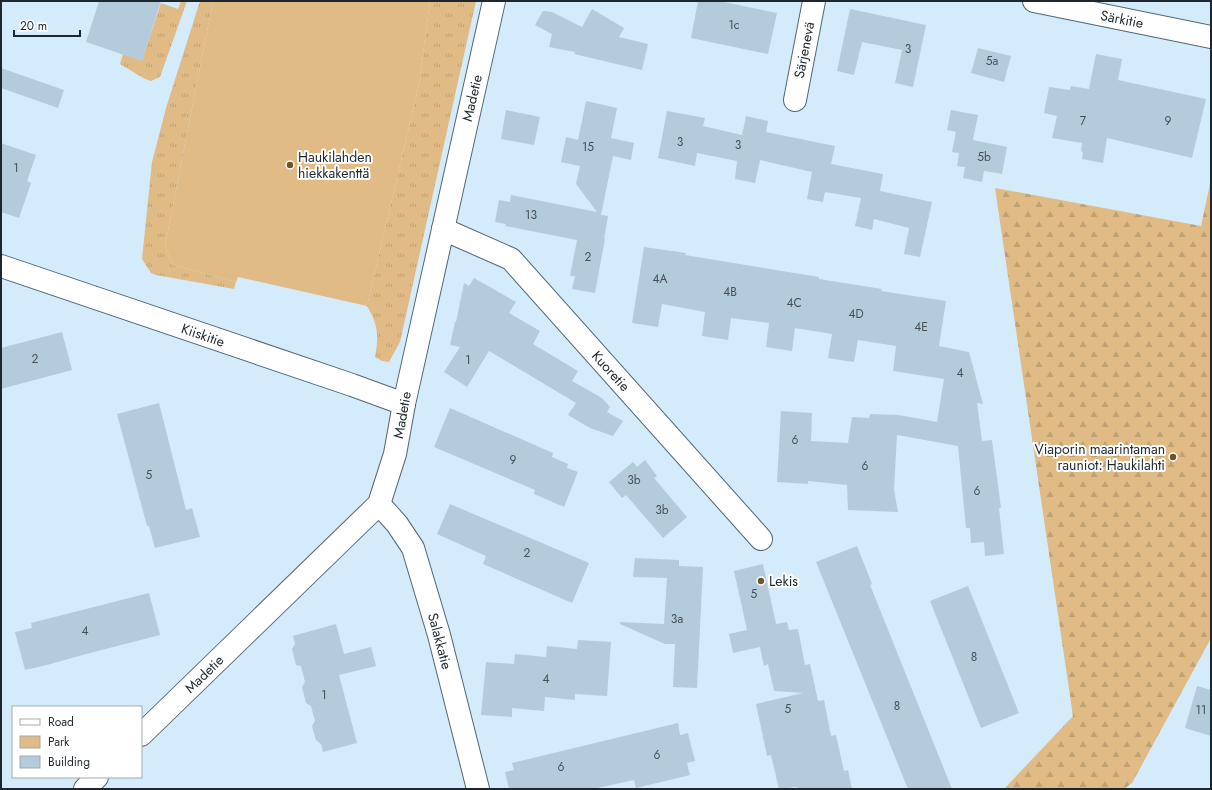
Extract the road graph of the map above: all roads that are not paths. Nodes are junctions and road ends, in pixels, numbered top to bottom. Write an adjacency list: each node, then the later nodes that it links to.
1 (494, 1): 6 (street, Madetie)
2 (814, 1): 5 (street, Särjenevä)
3 (1034, 1): 4 (street, Särkitie)
4 (1211, 37)
5 (795, 100)
6 (443, 229): 8 (street, Madetie); 10 (street, Kuoretie)
7 (1, 266): 8 (street, Kiiskitie)
8 (404, 404): 9 (street, Madetie)
9 (379, 504): 11 (street, Madetie); 14 (street, Salakkatie)
10 (761, 540)
11 (142, 734)
12 (96, 778): 13 (street)
13 (85, 789)
14 (478, 789)

